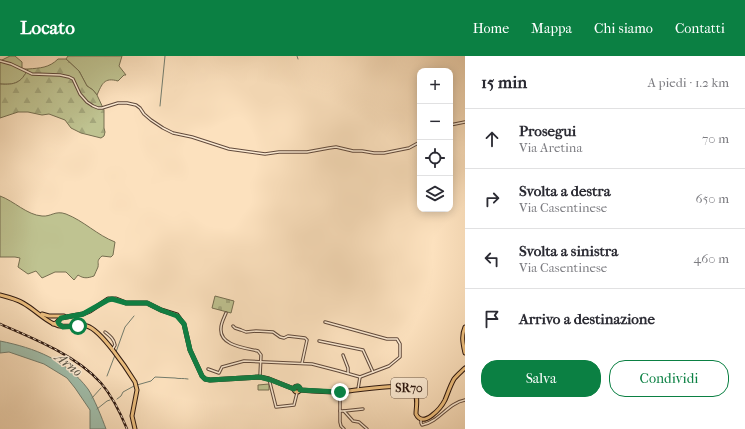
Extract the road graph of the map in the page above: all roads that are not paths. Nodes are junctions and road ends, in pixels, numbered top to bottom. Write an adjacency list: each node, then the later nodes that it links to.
1 (0, 61): 4 (street)
2 (465, 122): 3 (street)
3 (453, 124)
4 (417, 144)
5 (0, 295): 6 (main road)
6 (36, 312): 9 (main road, SR70); 12 (main road)
7 (226, 313): 21 (street)
8 (74, 315): 9 (main road, SR70); 10 (main road, SR70); 27 (main road, SR70)
9 (64, 316): 12 (main road)
10 (59, 320): 12 (main road, SR70); 14 (main road)
11 (325, 322): 25 (street)
12 (53, 324): 14 (main road)
13 (233, 326): 22 (street)
14 (63, 327): 18 (main road)
15 (465, 327): 19 (main road)
16 (105, 332): 18 (street)
17 (320, 341): 25 (street)
18 (114, 353): 40 (main road)
19 (465, 353)
20 (343, 355): 26 (street)
21 (261, 362): 22 (street); 24 (street); 27 (street)
22 (302, 363): 26 (street)
23 (465, 368): 39 (main road, SR70)
24 (208, 369)
25 (374, 372): 28 (street)
26 (348, 373): 28 (street)
27 (260, 377): 29 (main road, SR70)
28 (360, 378): 31 (street)
29 (269, 379): 30 (main road, SR70); 34 (street)
30 (294, 389): 32 (main road, SR70); 34 (main road)
31 (358, 389): 33 (main road, SR70); 39 (main road, SR70)
32 (300, 390): 33 (main road, SR70); 34 (main road)
33 (340, 392): 37 (street)
34 (296, 393)
35 (465, 400): 39 (street)
36 (363, 409): 38 (street)
37 (340, 411): 38 (street); 41 (street)
38 (344, 411): 42 (street)
39 (421, 420)
40 (135, 429)
41 (344, 429)
42 (367, 429)

